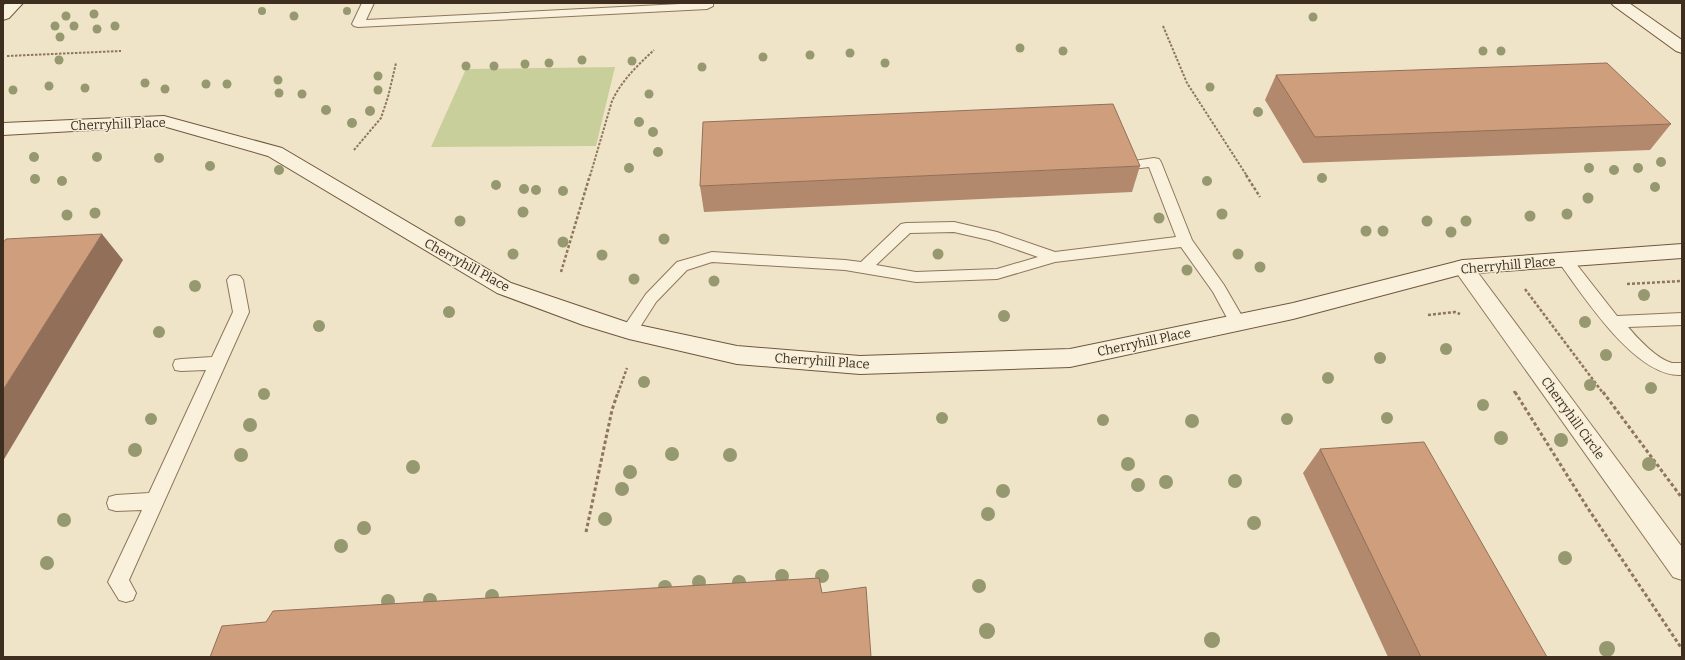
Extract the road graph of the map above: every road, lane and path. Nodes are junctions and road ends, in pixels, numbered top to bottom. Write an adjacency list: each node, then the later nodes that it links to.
1 (15, 3): 5 (street)
2 (368, 3): 3 (lane)
3 (707, 3)
4 (1619, 3): 7 (street)
5 (3, 15)
6 (1163, 26): 15 (path)
7 (1682, 48)
8 (654, 50): 22 (path)
9 (121, 51): 10 (path)
10 (7, 56)
11 (396, 62): 13 (path)
12 (3, 129): 29 (street, Cherryhill Place)
13 (354, 150)
14 (1132, 165): 16 (lane)
15 (1260, 197)
16 (1185, 241): 18 (lane); 27 (lane)
17 (1682, 251): 19 (street, Cherryhill Place)
18 (1055, 257): 21 (lane); 21 (lane)
19 (1565, 260): 20 (street, Cherryhill Place); 28 (lane)
20 (1463, 267): 27 (street, Cherryhill Place); 38 (street, Cherryhill Circle)
21 (864, 268): 29 (lane)
22 (561, 272)
23 (235, 280): 30 (lane)
24 (1428, 315): 25 (path)
25 (1462, 315)
26 (1682, 319): 28 (lane)
27 (1238, 322): 29 (street, Cherryhill Place)
28 (1614, 322): 33 (lane)
29 (629, 331)
30 (217, 363): 31 (lane); 35 (lane)
31 (181, 365)
32 (627, 368): 37 (path)
33 (1682, 369)
34 (1513, 389): 40 (path)
35 (154, 501): 36 (lane); 39 (lane)
36 (116, 503)
37 (586, 532)
38 (1682, 568)
39 (126, 592)
40 (1682, 648)

